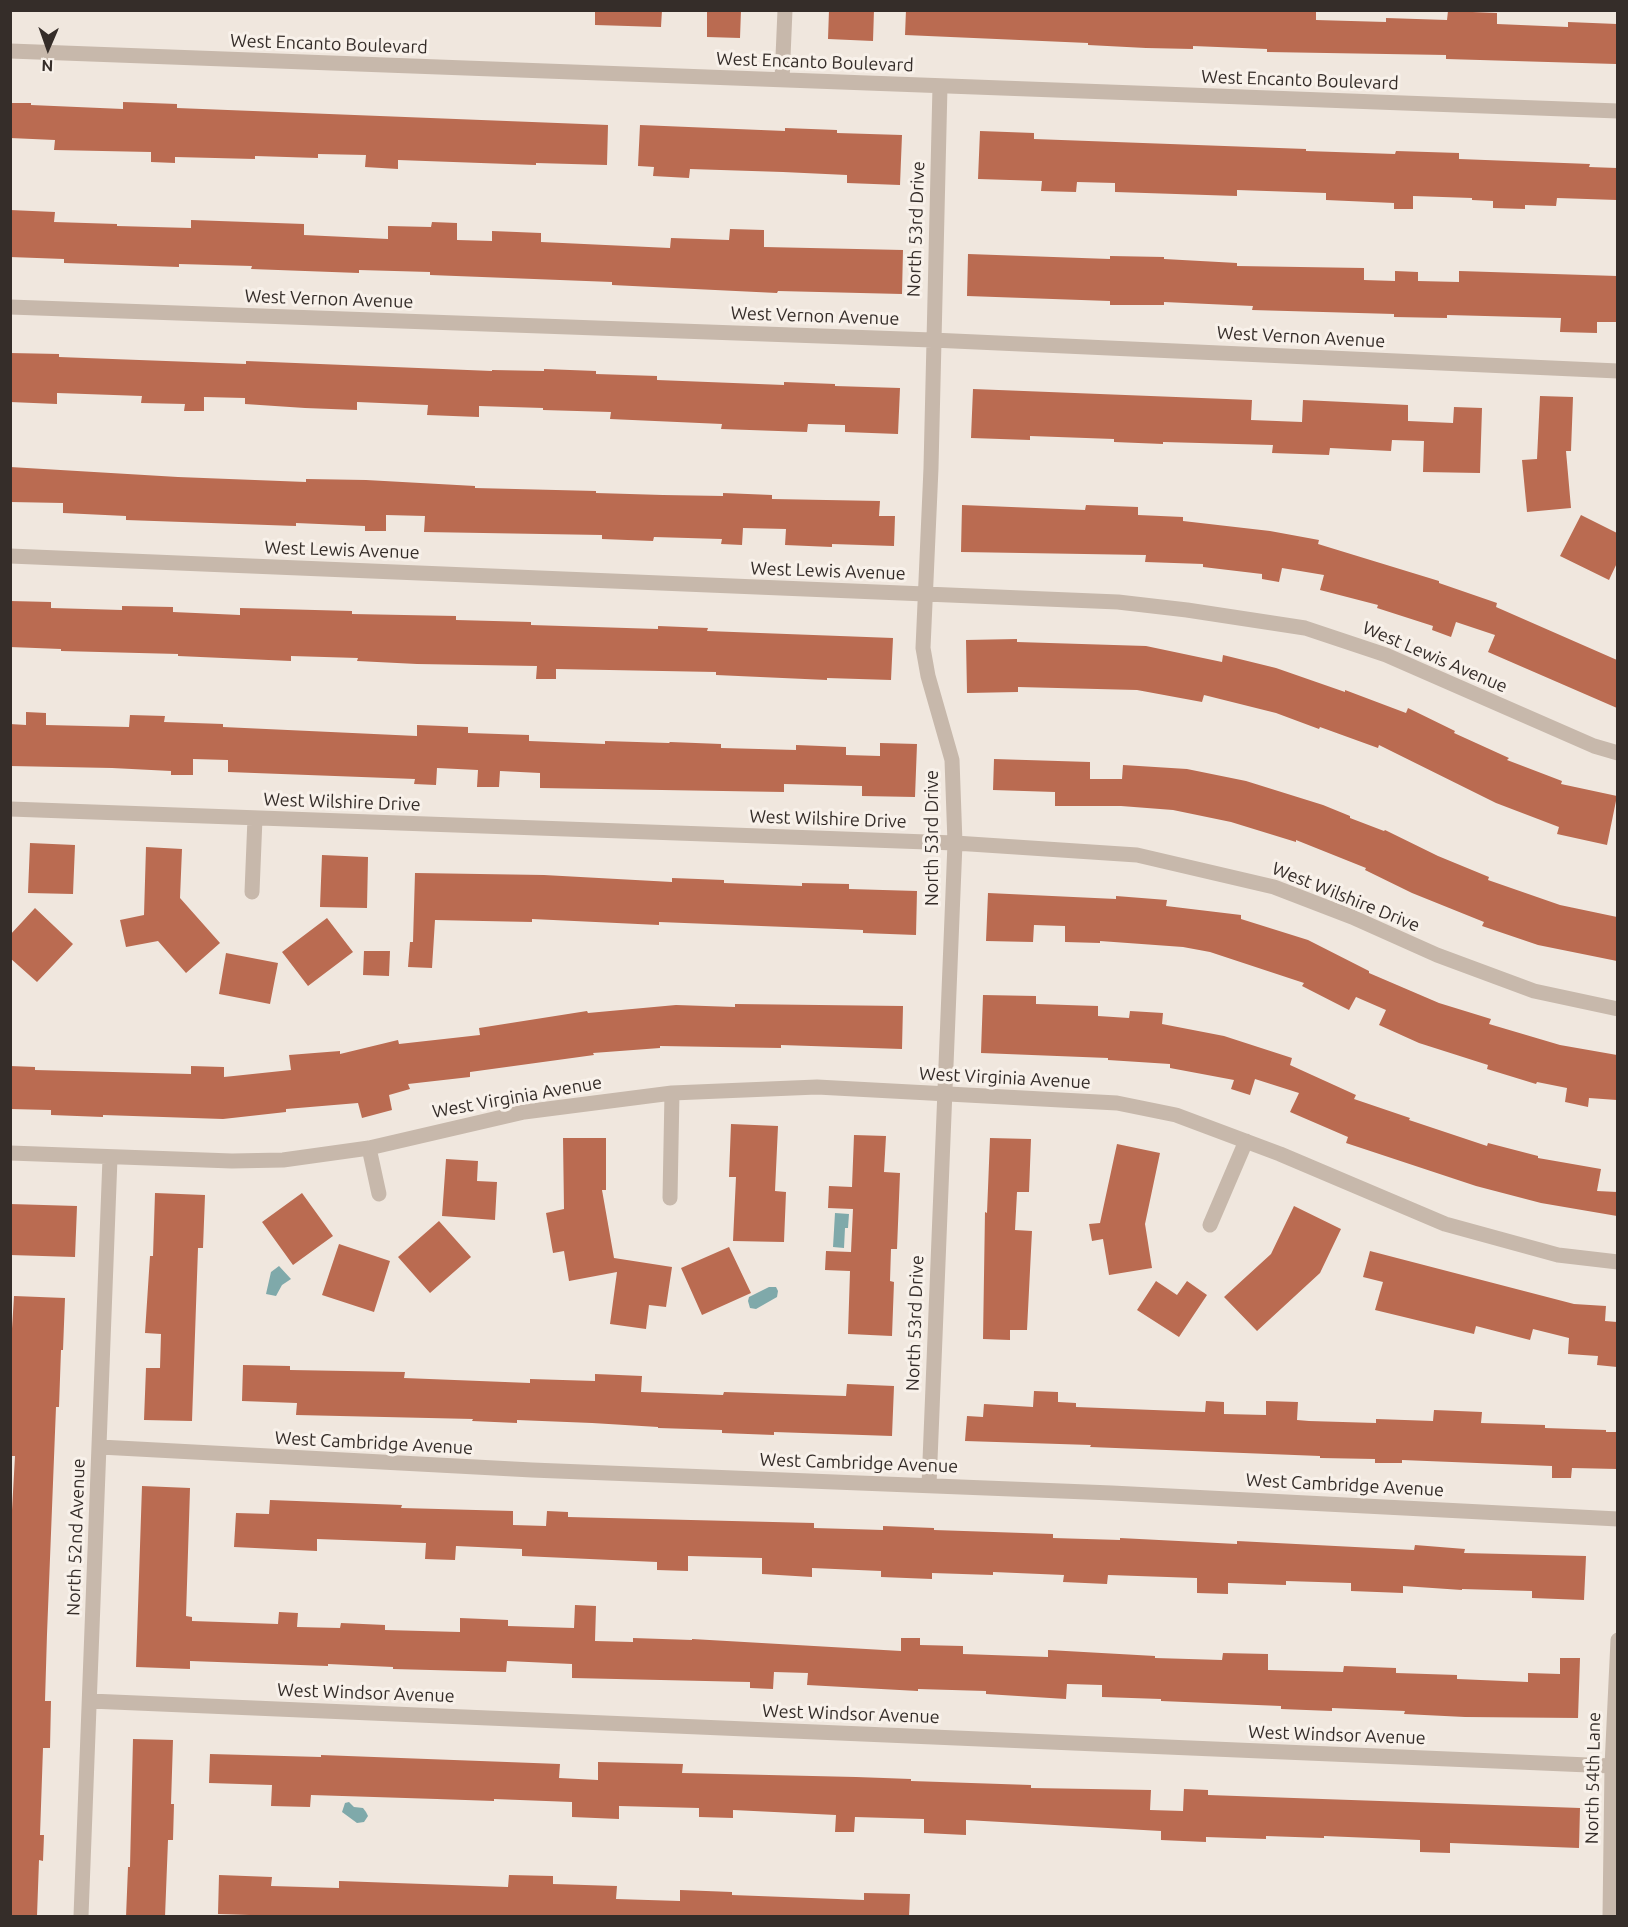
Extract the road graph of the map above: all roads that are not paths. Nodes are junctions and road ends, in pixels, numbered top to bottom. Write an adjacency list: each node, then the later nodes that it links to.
1 (785, 10): 3 (street)
2 (10, 51): 3 (street, West Encanto Boulevard)
3 (782, 80): 4 (street, West Encanto Boulevard)
4 (940, 86): 5 (street, West Encanto Boulevard); 7 (street, North 53rd Drive)
5 (1617, 111)
6 (10, 308): 7 (street, West Vernon Avenue)
7 (932, 340): 8 (street, West Vernon Avenue); 10 (street, North 53rd Drive)
8 (1617, 371)
9 (10, 556): 10 (street, West Lewis Avenue)
10 (926, 594): 11 (street, West Lewis Avenue); 14 (street, North 53rd Drive)
11 (1617, 753)
12 (10, 809): 13 (street, West Wilshire Drive)
13 (255, 818): 14 (street, West Wilshire Drive); 15 (street)
14 (955, 843): 16 (street, West Wilshire Drive); 18 (street, North 53rd Drive)
15 (252, 892)
16 (1617, 1010)
17 (672, 1093): 18 (street, West Virginia Avenue); 20 (street, West Virginia Avenue); 24 (street)
18 (944, 1094): 19 (street, West Virginia Avenue); 28 (street, North 53rd Drive)
19 (1246, 1141): 25 (street); 26 (street, West Virginia Avenue)
20 (369, 1148): 22 (street, West Virginia Avenue); 23 (street)
21 (10, 1153): 22 (street, West Virginia Avenue)
22 (110, 1158): 27 (street, North 52nd Avenue)
23 (379, 1194)
24 (670, 1198)
25 (1210, 1225)
26 (1617, 1262)
27 (100, 1447): 28 (street, West Cambridge Avenue); 31 (street, North 52nd Avenue)
28 (928, 1485): 29 (street, West Cambridge Avenue)
29 (1617, 1519)
30 (1617, 1640): 32 (street, North 54th Lane)
31 (90, 1701): 32 (street, West Windsor Avenue); 33 (street, North 52nd Avenue)
32 (1612, 1766): 34 (street, North 54th Lane)
33 (81, 1917)
34 (1610, 1917)

